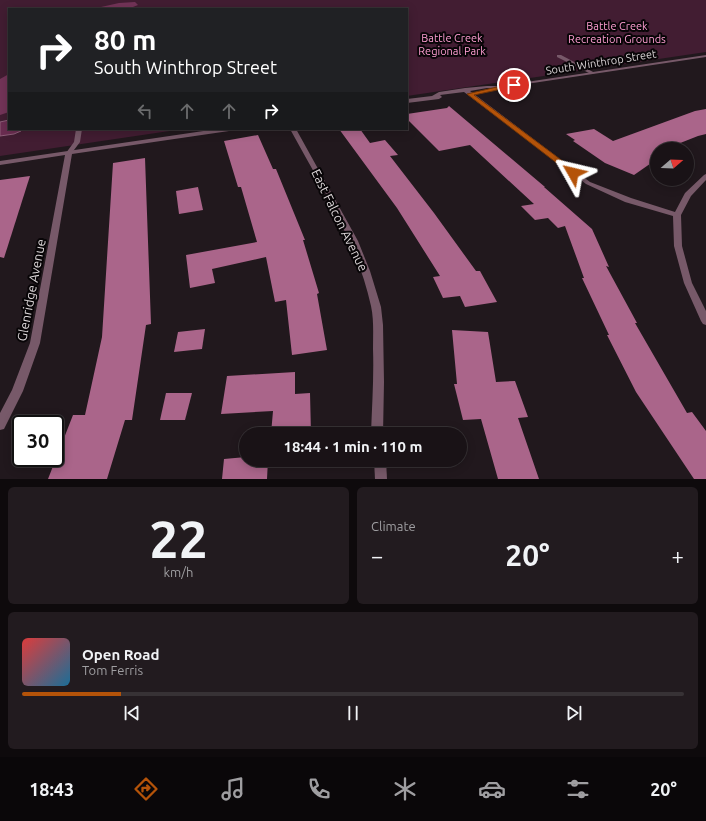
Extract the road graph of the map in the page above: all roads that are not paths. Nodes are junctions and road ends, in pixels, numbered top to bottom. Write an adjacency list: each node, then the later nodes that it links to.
1 (559, 56): 3 (street)
2 (706, 56): 3 (street, South Winthrop Street)
3 (593, 73): 4 (street, South Winthrop Street)
4 (467, 92): 5 (street, South Winthrop Street); 12 (street)
5 (408, 101)
6 (79, 130): 9 (street, Glenridge Avenue)
7 (223, 130): 9 (street)
8 (294, 130): 15 (street, East Falcon Avenue)
9 (69, 153): 10 (street); 14 (street, Glenridge Avenue)
10 (0, 163)
11 (706, 176): 12 (street)
12 (677, 215): 13 (street)
13 (706, 321)
14 (0, 426)
15 (377, 427)
16 (380, 467): 17 (street)
17 (381, 479)

